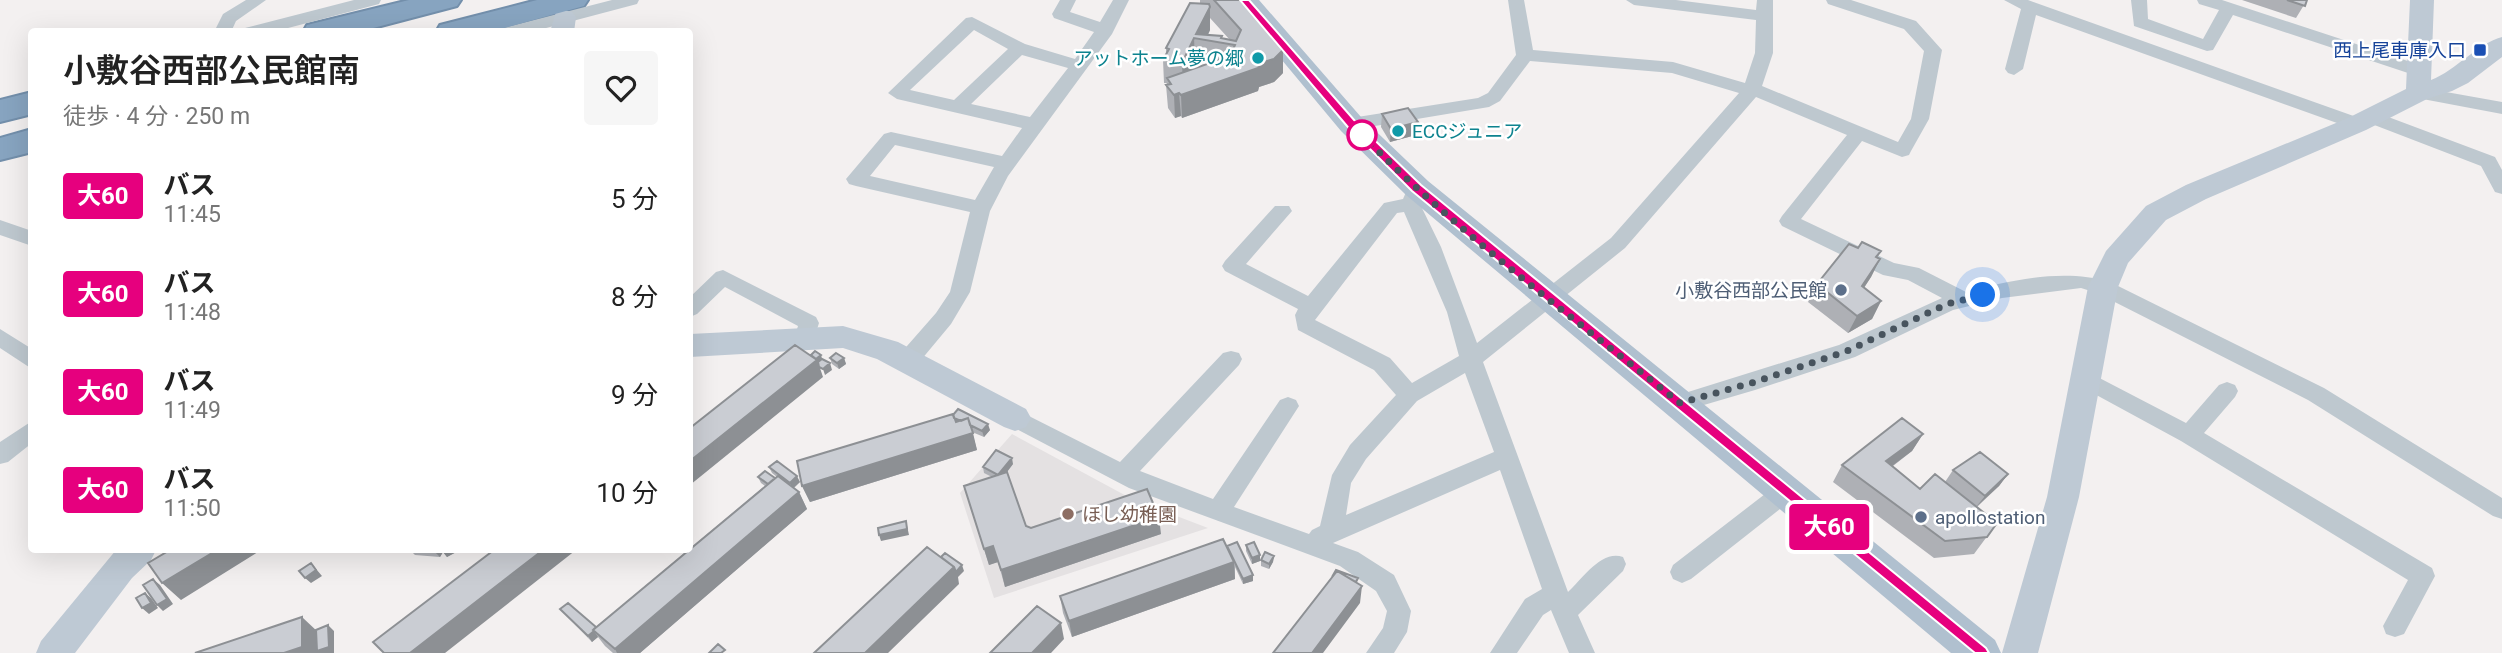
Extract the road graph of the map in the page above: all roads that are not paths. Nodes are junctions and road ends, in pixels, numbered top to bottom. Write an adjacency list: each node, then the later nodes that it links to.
1 (258, 0): 19 (street)
2 (373, 0): 20 (street)
3 (446, 0): 21 (highway)
4 (631, 0): 18 (street)
5 (1068, 0): 24 (street)
6 (1121, 0): 24 (street)
7 (1245, 0): 38 (main road)
8 (1516, 0): 27 (street)
9 (1634, 0): 16 (street)
10 (1834, 0): 39 (street)
11 (2012, 0): 15 (street)
12 (2139, 0): 17 (street)
13 (2205, 0): 17 (street)
14 (2423, 0): 30 (street)
15 (2030, 7): 29 (street); 36 (street)
16 (1765, 8): 31 (street)
17 (2229, 8): 30 (street)
18 (566, 16): 22 (highway); 23 (street)
19 (224, 28)
20 (266, 28)
21 (334, 28)
22 (478, 28)
23 (523, 28)
24 (1106, 30): 28 (street)
25 (2502, 45): 30 (street)
26 (1019, 48): 28 (street); 33 (street); 33 (street)
27 (1525, 55): 31 (street); 38 (street)
28 (1079, 66): 37 (street)
29 (2014, 69)
30 (2417, 81): 34 (street); 36 (street)
31 (1752, 90): 39 (street); 50 (street)
32 (28, 104): 35 (highway)
33 (958, 106): 37 (street)
34 (2502, 108)
35 (0, 111)
36 (2363, 120): 43 (street); 49 (street)
37 (1033, 124): 42 (street)
38 (1351, 124): 44 (main road)
39 (1858, 134): 51 (street)
40 (28, 141): 41 (highway)
41 (0, 149)
42 (1007, 164): 45 (street); 45 (street)
43 (2502, 187)
44 (1413, 196): 50 (main road); 53 (street); 59 (street)
45 (982, 208): 60 (street)
46 (1282, 211): 53 (street)
47 (0, 227): 48 (street)
48 (28, 238)
49 (2103, 287): 51 (street); 61 (street); 73 (street)
50 (1549, 299): 59 (street); 64 (main road)
51 (1964, 300): 64 (street)
52 (693, 306): 55 (street)
53 (1311, 307): 63 (street)
54 (0, 337): 57 (street)
55 (804, 340): 56 (street); 60 (street)
56 (693, 346)
57 (28, 358)
58 (1231, 359): 71 (street)
59 (1471, 359): 63 (street); 70 (street)
60 (908, 360): 66 (street)
61 (2086, 379): 68 (street); 86 (street)
62 (2227, 391): 68 (street)
63 (1409, 395): 75 (street)
64 (1680, 403): 72 (main road)
65 (1288, 407): 74 (street)
66 (1015, 418): 71 (street)
67 (28, 433): 69 (street)
68 (2189, 435): 80 (street)
69 (0, 455)
70 (1508, 456): 75 (street); 79 (street)
71 (1124, 473): 74 (street)
72 (1786, 491): 78 (street); 85 (main road)
73 (2501, 509)
74 (1219, 510): 75 (street)
75 (1320, 537): 82 (street)
76 (124, 555): 81 (street)
77 (1614, 564): 79 (street)
78 (1682, 572)
79 (1560, 602): 83 (street); 84 (street)
80 (2395, 626)
81 (54, 653)
82 (1379, 653)
83 (1503, 653)
84 (1582, 653)
85 (1980, 653)
86 (2020, 653)

